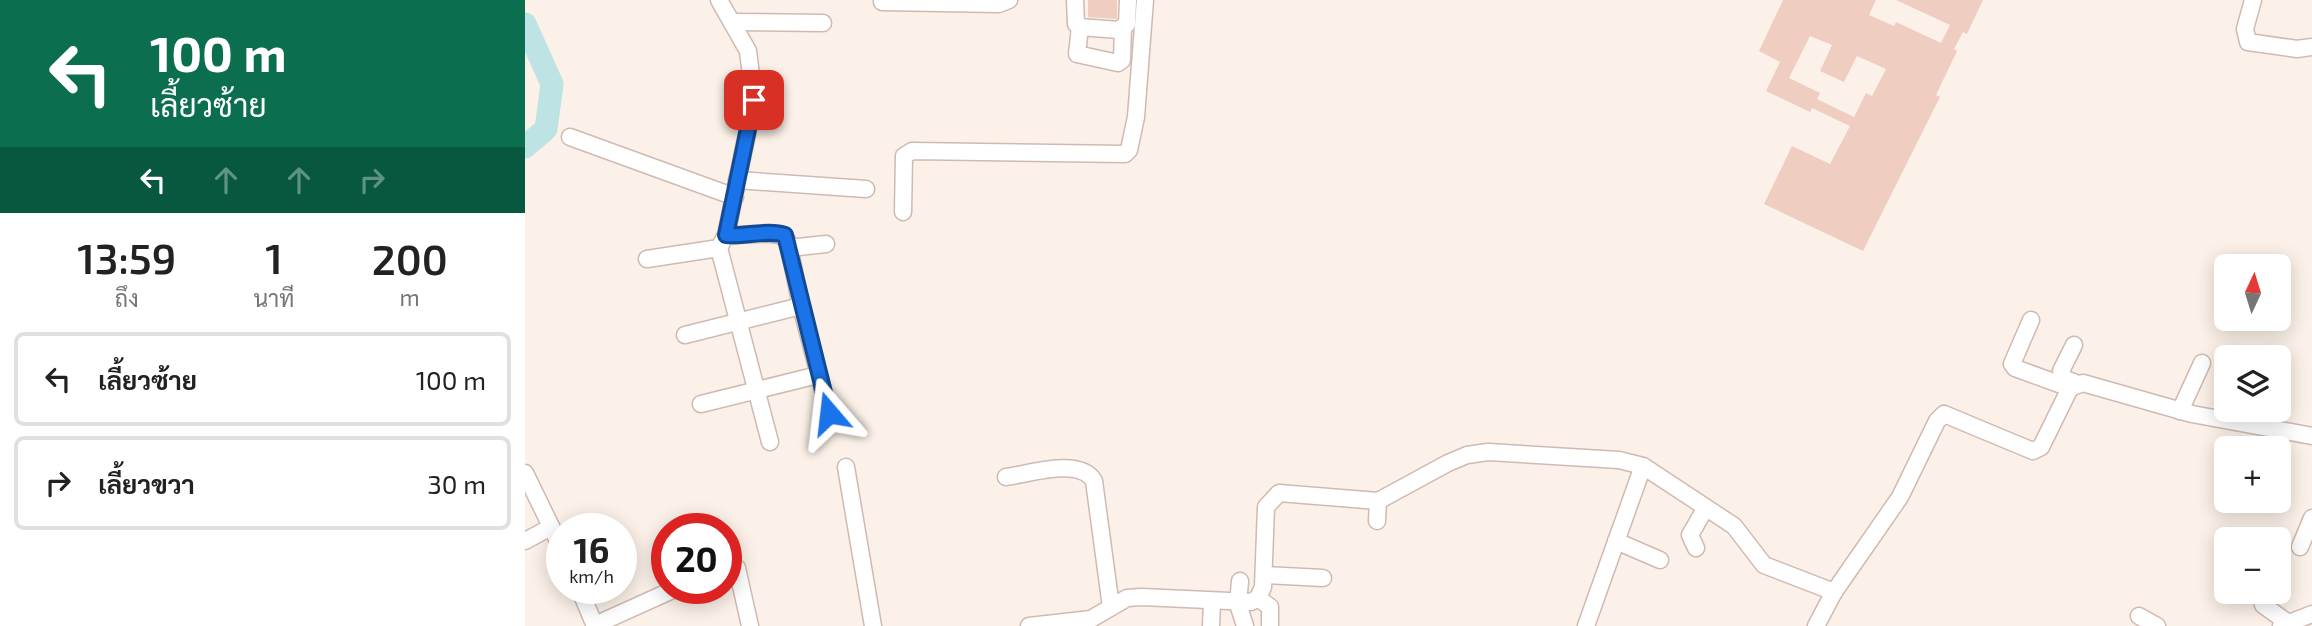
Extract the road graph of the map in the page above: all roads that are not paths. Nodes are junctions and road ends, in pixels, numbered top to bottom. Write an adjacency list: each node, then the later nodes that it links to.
1 (719, 0): 8 (street)
2 (1009, 0): 7 (street)
3 (1075, 0): 10 (street)
4 (1128, 0): 11 (street)
5 (1145, 0): 17 (street)
6 (2253, 0): 12 (street)
7 (882, 2)
8 (732, 22): 9 (street); 14 (street)
9 (823, 23)
10 (1080, 27): 11 (street); 11 (street)
11 (1123, 27)
12 (2312, 47)
13 (570, 137): 16 (street)
14 (737, 180): 15 (street); 16 (street)
15 (866, 189)
16 (735, 197): 18 (street)
17 (904, 212)
18 (722, 242): 20 (street); 21 (street); 23 (street)
19 (826, 244): 20 (street)
20 (789, 248): 22 (street)
21 (647, 259)
22 (801, 306): 23 (street); 28 (street)
23 (737, 320): 25 (street); 30 (street)
24 (2031, 320): 29 (street)
25 (685, 335)
26 (2074, 345): 29 (street)
27 (2202, 363): 32 (street)
28 (818, 374): 30 (street); 33 (street)
29 (2075, 386): 32 (street); 55 (street)
30 (756, 391): 31 (street); 35 (street)
31 (701, 404)
32 (2180, 411): 34 (street)
33 (829, 413)
34 (2312, 436)
35 (770, 442)
36 (1643, 466): 40 (street); 41 (street); 47 (street)
37 (846, 467): 68 (street)
38 (525, 473): 42 (street)
39 (1006, 477): 64 (street)
40 (1378, 501): 44 (street); 51 (street)
41 (1705, 509): 49 (street); 55 (street)
42 (546, 517)
43 (2312, 518): 48 (street)
44 (1377, 521)
45 (546, 530): 46 (street)
46 (525, 541)
47 (1616, 541): 50 (street); 73 (street)
48 (2299, 547)
49 (1696, 548)
50 (1660, 560)
51 (1264, 575): 52 (street); 56 (street)
52 (1323, 578)
53 (1240, 581): 60 (street)
54 (742, 590): 67 (street)
55 (1834, 592): 74 (street)
56 (1258, 598): 60 (street); 72 (street)
57 (651, 600): 66 (street)
58 (1212, 602): 60 (street); 64 (street); 70 (street)
59 (586, 604): 66 (street)
60 (1238, 604): 71 (street)
61 (2263, 606): 65 (street)
62 (2312, 614): 65 (street)
63 (2139, 616): 75 (street)
64 (1103, 617): 69 (street)
65 (2284, 624)
66 (595, 626)
67 (750, 626)
68 (873, 626)
69 (1035, 626)
70 (1211, 626)
71 (1245, 626)
72 (1270, 626)
73 (1586, 626)
74 (1816, 626)
75 (2157, 626)

